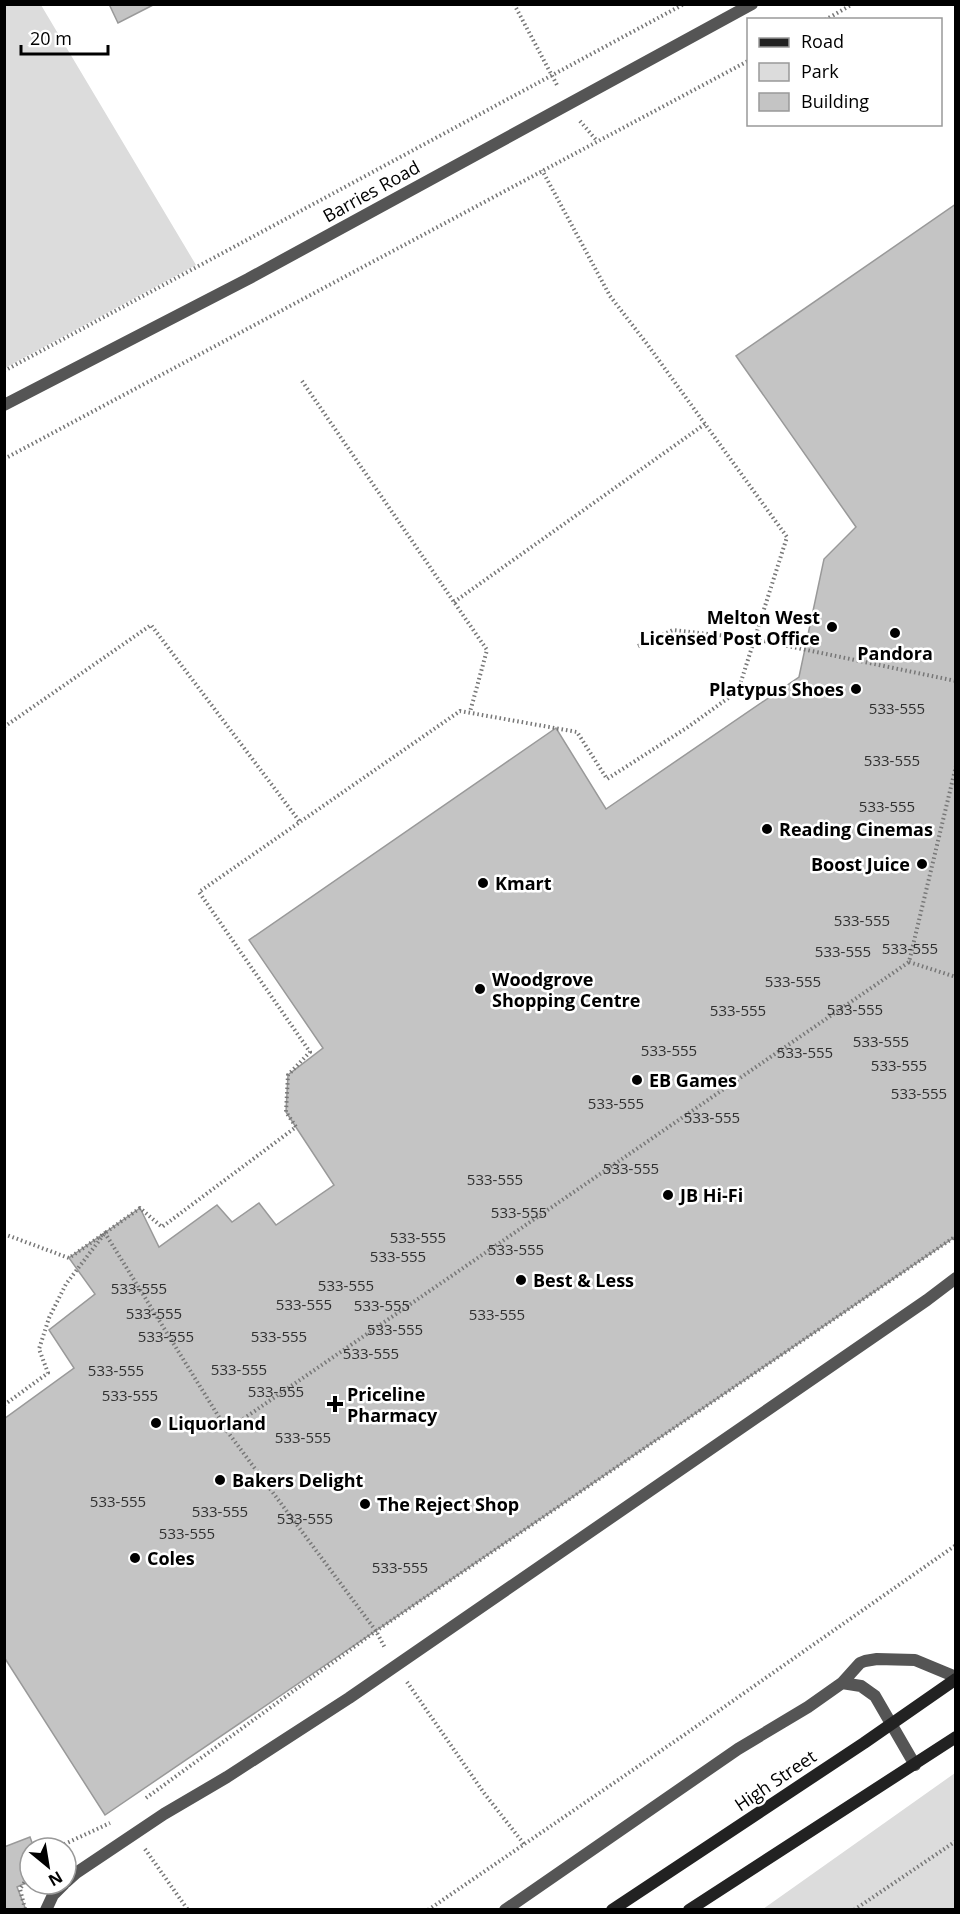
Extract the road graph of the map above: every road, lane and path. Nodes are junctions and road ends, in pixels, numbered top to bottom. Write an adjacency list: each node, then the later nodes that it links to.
1 (513, 4): 7 (path)
2 (684, 4): 7 (path)
3 (752, 4): 8 (street, Barries Road)
4 (853, 4): 5 (path)
5 (828, 18)
6 (747, 62): 9 (path)
7 (552, 76): 8 (path); 11 (path)
8 (568, 105): 9 (path); 13 (street, Barries Road)
9 (597, 141): 10 (path)
10 (542, 170): 14 (path); 15 (path)
11 (4, 371)
12 (302, 381): 16 (path)
13 (4, 405)
14 (705, 424): 16 (path); 17 (path)
15 (4, 459)
16 (454, 602): 20 (path)
17 (754, 639): 18 (path); 19 (path); 20 (path)
18 (638, 646)
19 (956, 681)
20 (470, 712): 23 (path)
21 (4, 727): 23 (path)
22 (956, 766): 24 (path)
23 (300, 822): 26 (path)
24 (909, 962): 25 (path); 31 (path)
25 (956, 977)
26 (105, 1233): 27 (path); 30 (path); 31 (path)
27 (4, 1234)
28 (956, 1236): 33 (path)
29 (956, 1278): 34 (street)
30 (4, 1405)
31 (227, 1430): 33 (path)
32 (956, 1545): 45 (path)
33 (376, 1631): 34 (path); 40 (path)
34 (396, 1666): 42 (street); 45 (path)
35 (956, 1678): 36 (street); 37 (main road, High Street)
36 (842, 1683): 37 (street); 52 (street)
37 (892, 1723): 39 (street); 53 (main road, High Street)
38 (956, 1737): 39 (main road)
39 (915, 1765): 47 (main road)
40 (141, 1802)
41 (115, 1820): 43 (path)
42 (134, 1834): 46 (street); 50 (path)
43 (78, 1838)
44 (956, 1840): 56 (path)
45 (524, 1844): 51 (path)
46 (78, 1872)
47 (711, 1895): 54 (street); 55 (main road)
48 (53, 1896): 49 (street)
49 (46, 1910)
50 (188, 1910)
51 (428, 1910)
52 (505, 1910)
53 (612, 1910)
54 (684, 1910)
55 (689, 1910)
56 (854, 1910)

